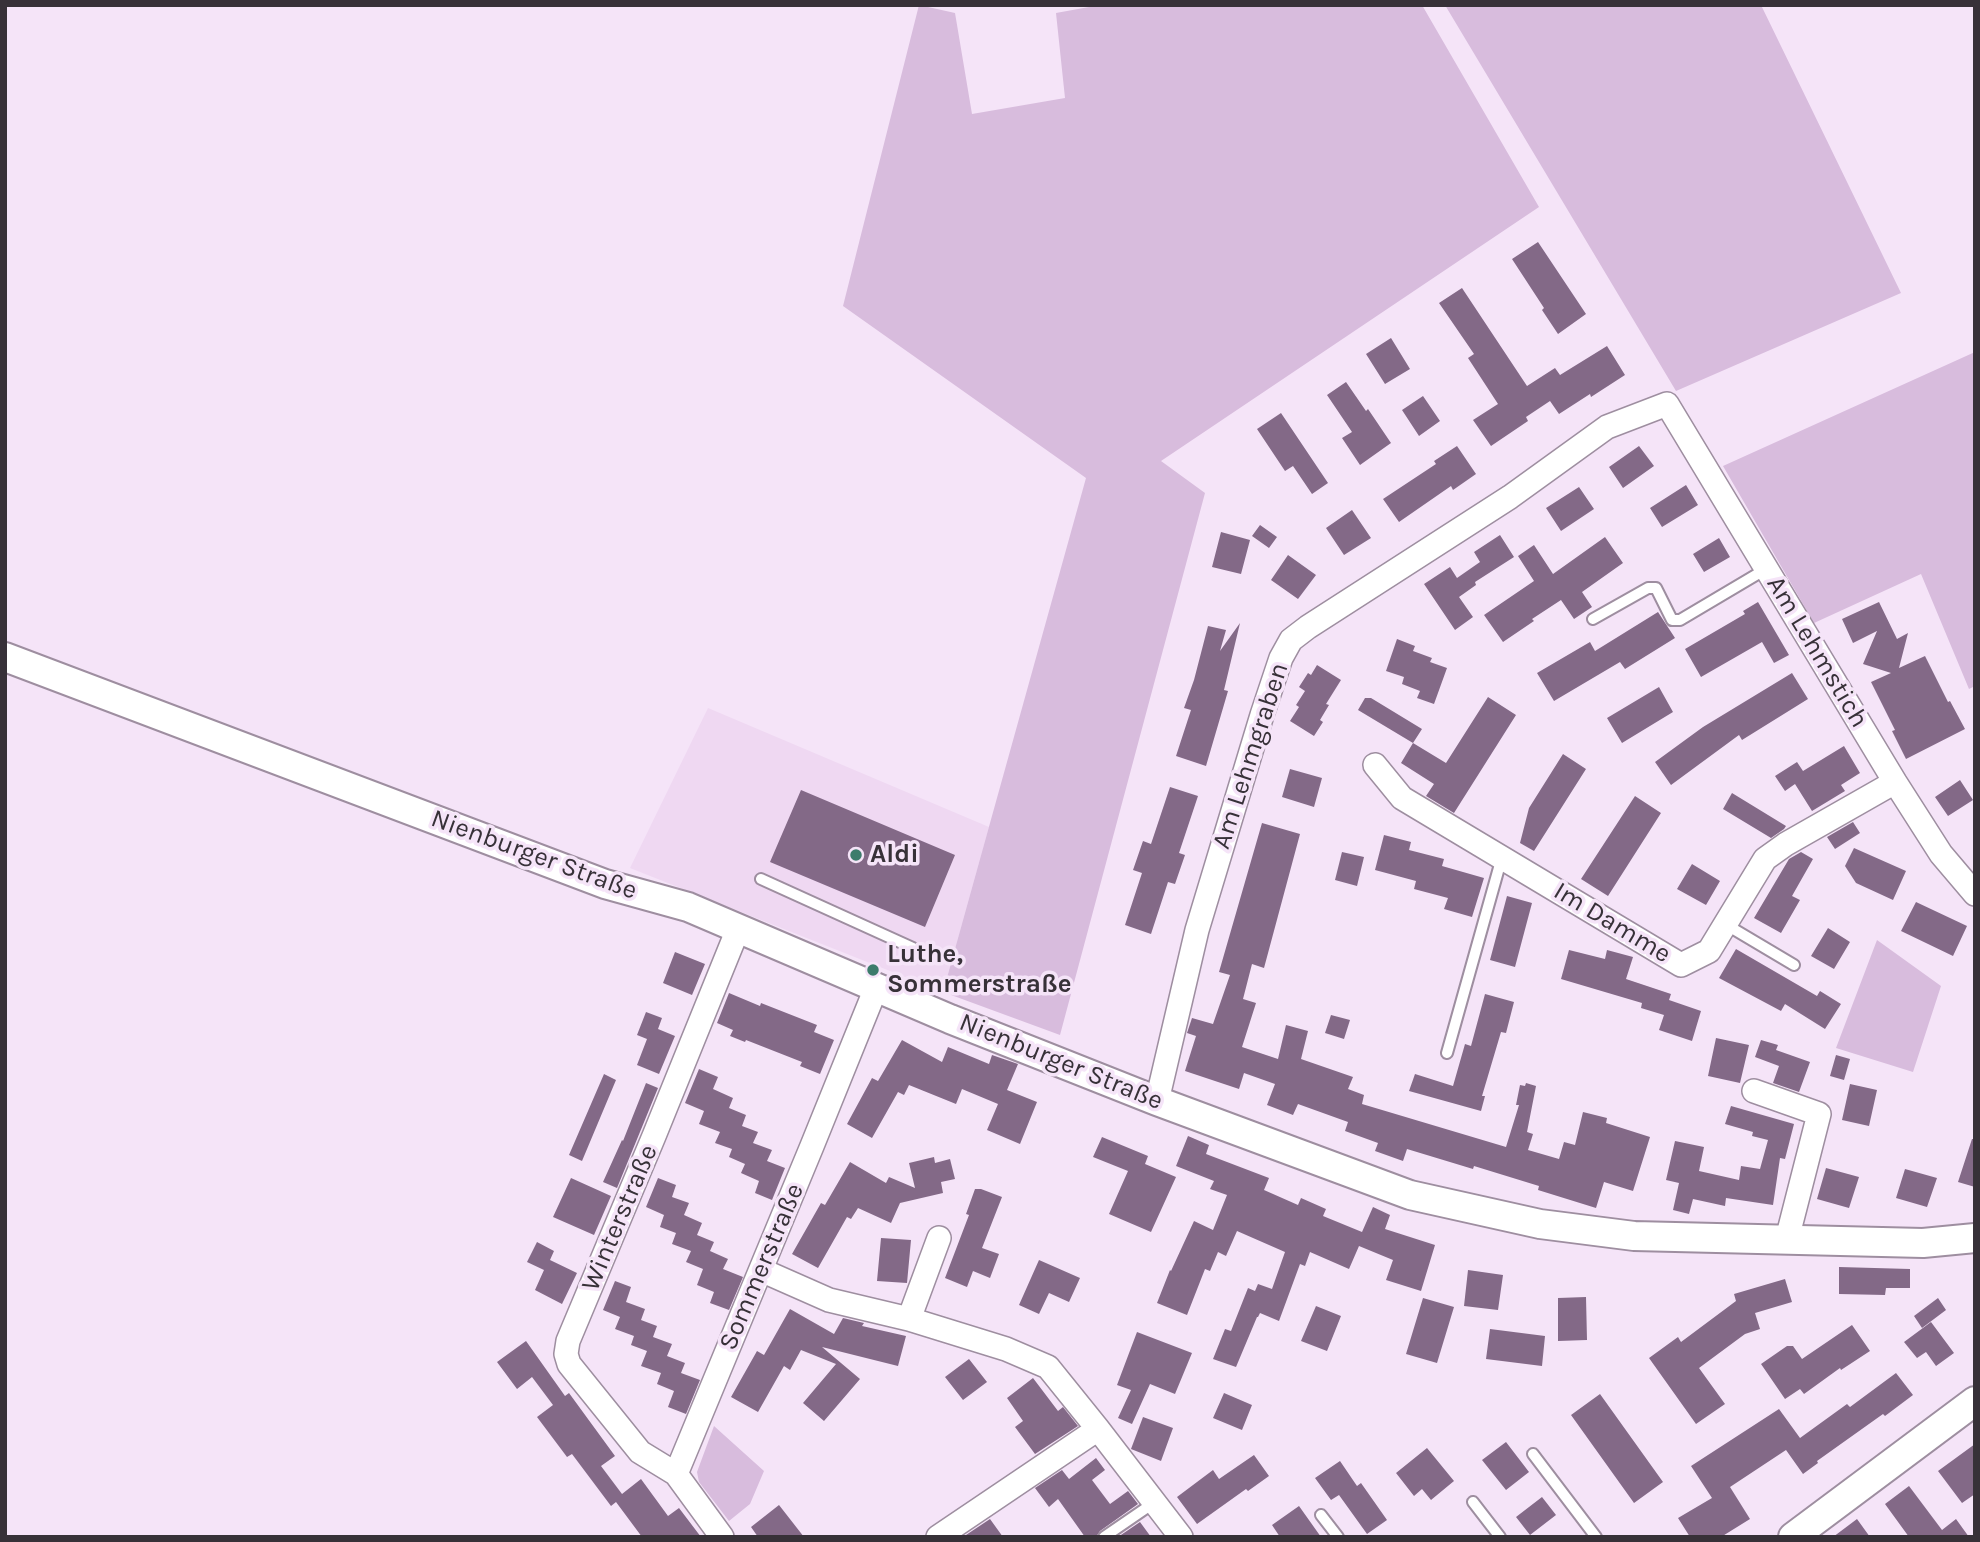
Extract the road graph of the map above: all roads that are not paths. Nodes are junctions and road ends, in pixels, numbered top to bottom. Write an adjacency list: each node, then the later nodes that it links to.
1 (1667, 404): 2 (street, Am Lehmstich); 17 (street, Am Lehmgraben)
2 (1766, 569): 3 (lane); 6 (street, Am Lehmstich)
3 (1593, 619)
4 (5, 657): 11 (street, Nienburger Straße)
5 (1374, 765): 7 (street, Im Damme)
6 (1895, 782): 9 (street, Am Lehmstich); 10 (street, Im Damme)
7 (1502, 857): 10 (street, Im Damme); 15 (lane)
8 (761, 879): 12 (lane)
9 (1975, 894)
10 (1725, 924): 13 (lane)
11 (738, 929): 14 (street, Nienburger Straße); 26 (street, Winterstraße)
12 (913, 948)
13 (1794, 965)
14 (876, 988): 17 (street, Nienburger Straße); 21 (street, Sommerstraße)
15 (1447, 1053)
16 (1754, 1091): 20 (street)
17 (1157, 1101): 20 (street, Nienburger Straße)
18 (939, 1238): 22 (street)
19 (1975, 1238): 20 (street, Nienburger Straße)
20 (1787, 1239)
21 (761, 1270): 22 (street); 26 (street, Sommerstraße)
22 (909, 1320): 24 (street)
23 (1971, 1410): 30 (street)
24 (1098, 1429): 27 (street); 32 (street)
25 (1533, 1454): 37 (lane)
26 (676, 1474): 31 (street)
27 (1155, 1502): 33 (lane); 34 (street)
28 (1473, 1502): 36 (lane)
29 (1321, 1515): 35 (lane)
30 (1804, 1534)
31 (722, 1537)
32 (938, 1537)
33 (1104, 1537)
34 (1181, 1537)
35 (1338, 1537)
36 (1500, 1537)
37 (1596, 1537)

